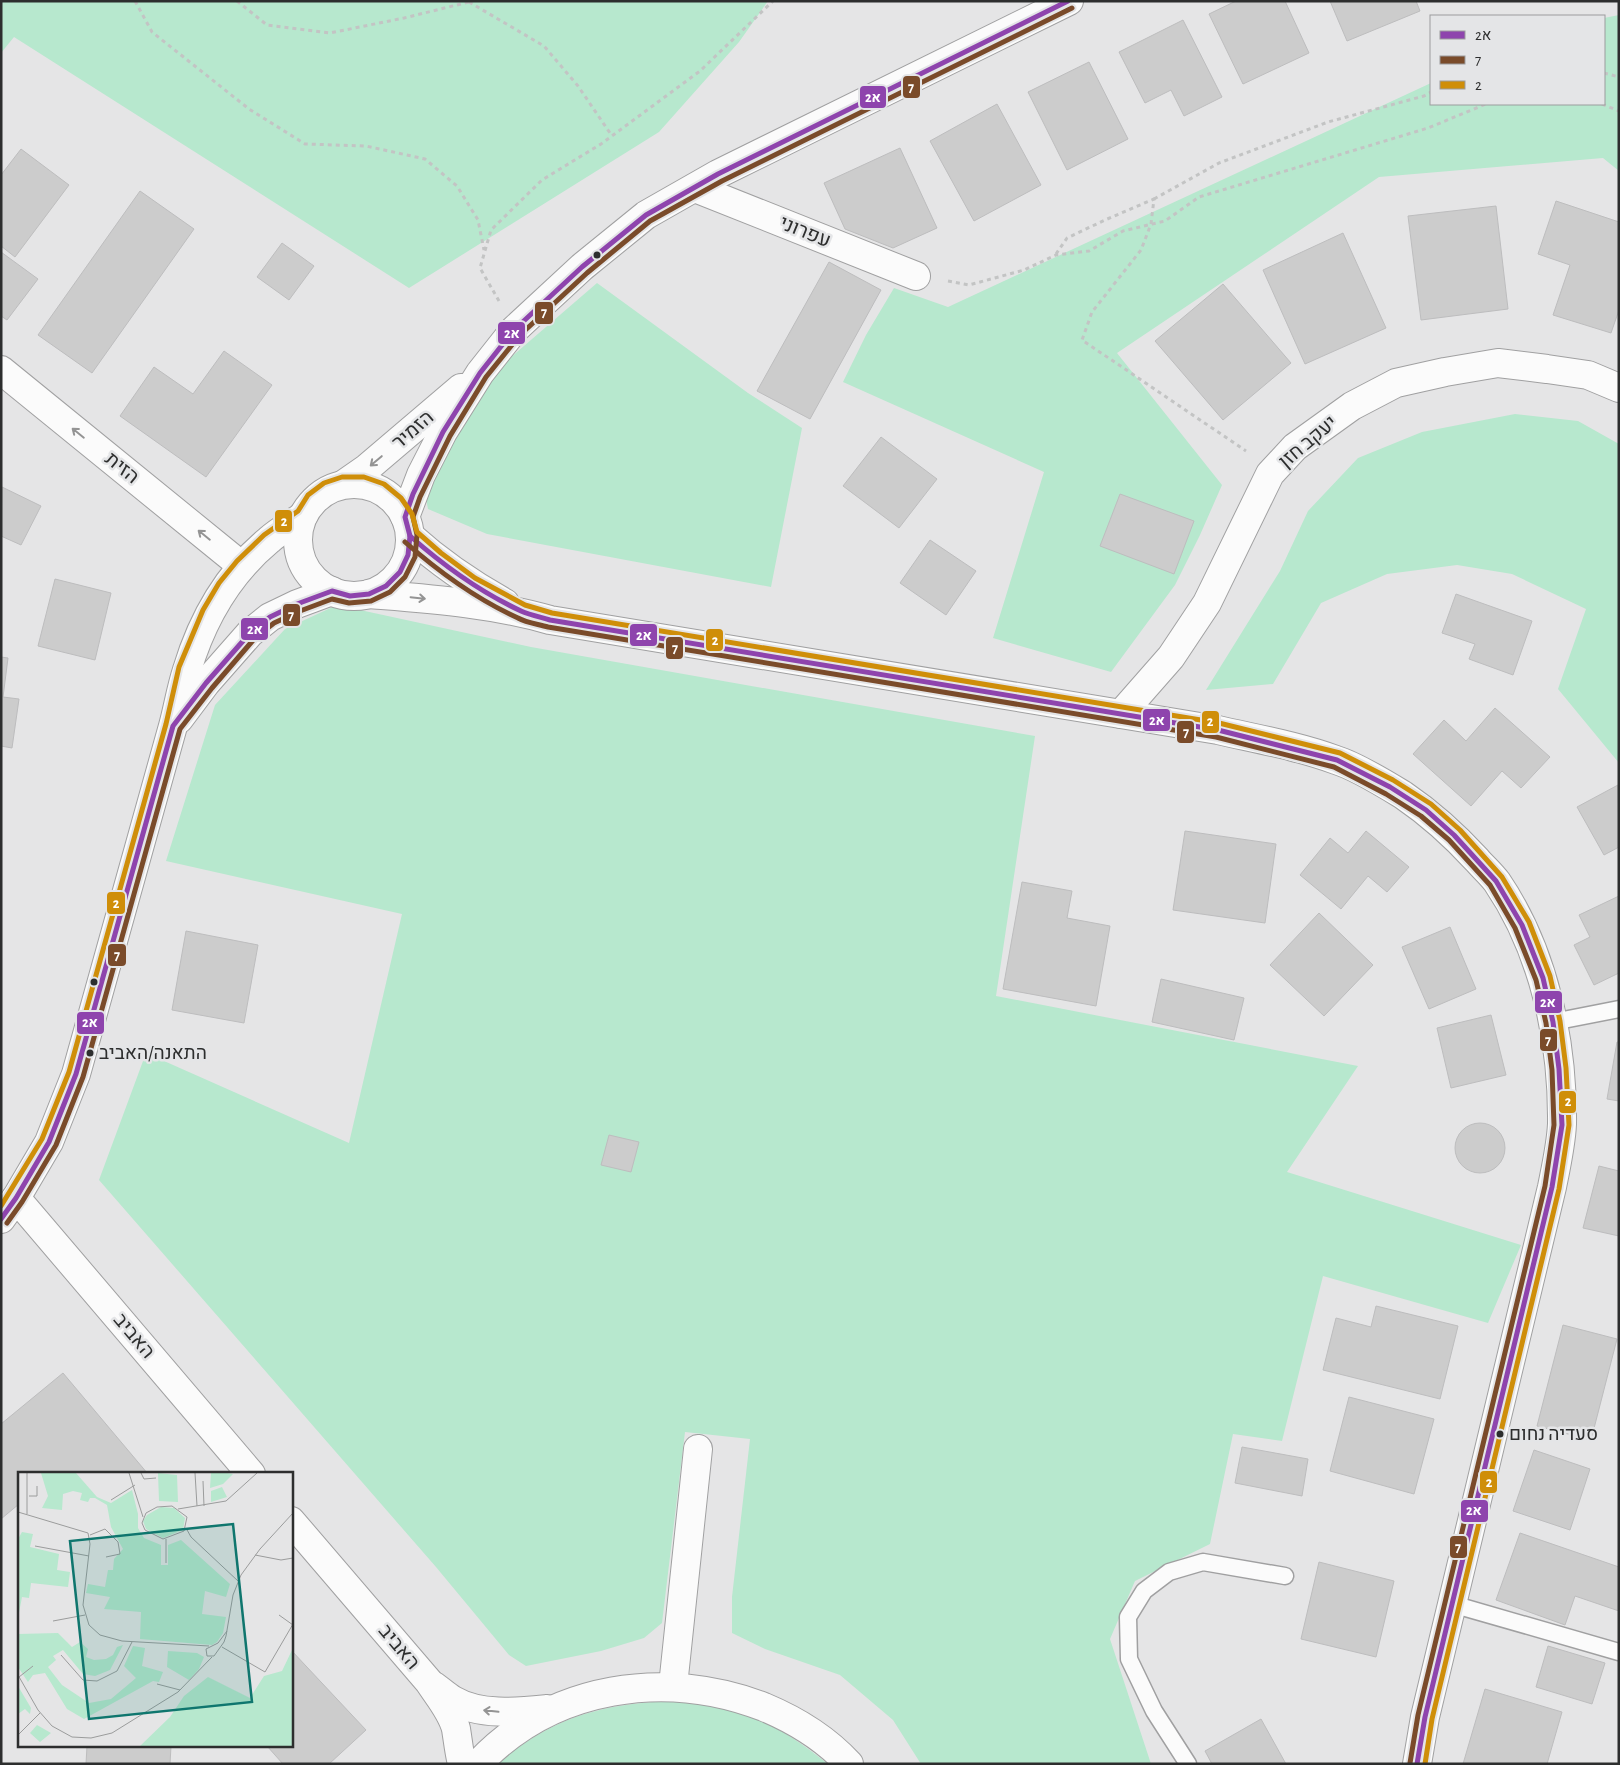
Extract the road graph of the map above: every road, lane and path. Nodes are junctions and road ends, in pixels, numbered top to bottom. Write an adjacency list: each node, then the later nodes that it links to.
1 (135, 1): 16 (path)
2 (237, 1): 5 (path)
3 (773, 1): 12 (path)
4 (1069, 1): 13 (street, הזמיר)
5 (468, 2): 12 (path)
6 (1605, 73): 7 (path)
7 (1619, 77)
8 (1430, 93): 14 (path)
9 (1484, 105): 15 (path)
10 (1604, 105): 11 (path)
11 (1619, 111)
12 (612, 136): 16 (path)
13 (695, 188): 18 (street, עפרוני); 19 (street, הזמיר)
14 (1154, 200): 15 (path); 17 (path)
15 (1151, 224): 17 (path); 23 (path)
16 (485, 253): 19 (path)
17 (1056, 254): 18 (path)
18 (916, 276)
19 (514, 330): 21 (street, הזמיר)
20 (1, 370): 27 (street, הזית, one-way to 20)
21 (480, 372): 24 (street, הזמיר, one-way to 24); 26 (street, הזמיר)
22 (1619, 388): 23 (street, יעקב חזן)
23 (1275, 469): 31 (street, יעקב חזן)
24 (344, 484): 25 (street); 26 (street)
25 (303, 516): 27 (street); 28 (street)
26 (408, 527): 29 (street); 30 (street)
27 (242, 566): 32 (street)
28 (332, 591): 29 (street); 32 (street)
29 (369, 594): 30 (street, one-way to 30)
30 (522, 612): 31 (street)
31 (1120, 714): 34 (street)
32 (173, 726): 35 (street)
33 (1619, 1008): 34 (lane)
34 (1553, 1022): 40 (street)
35 (9, 1209): 37 (street, האביב)
36 (698, 1449): 43 (street)
37 (249, 1472)
38 (292, 1522): 42 (street, האביב)
39 (1285, 1576): 48 (lane)
40 (1452, 1604): 41 (lane); 49 (street)
41 (1619, 1652)
42 (429, 1682): 44 (street, האביב, one-way to 42); 45 (street, האביב)
43 (673, 1686): 44 (street); 47 (street)
44 (556, 1708): 46 (street)
45 (462, 1764)
46 (478, 1764)
47 (849, 1764)
48 (1188, 1764)
49 (1417, 1764)

